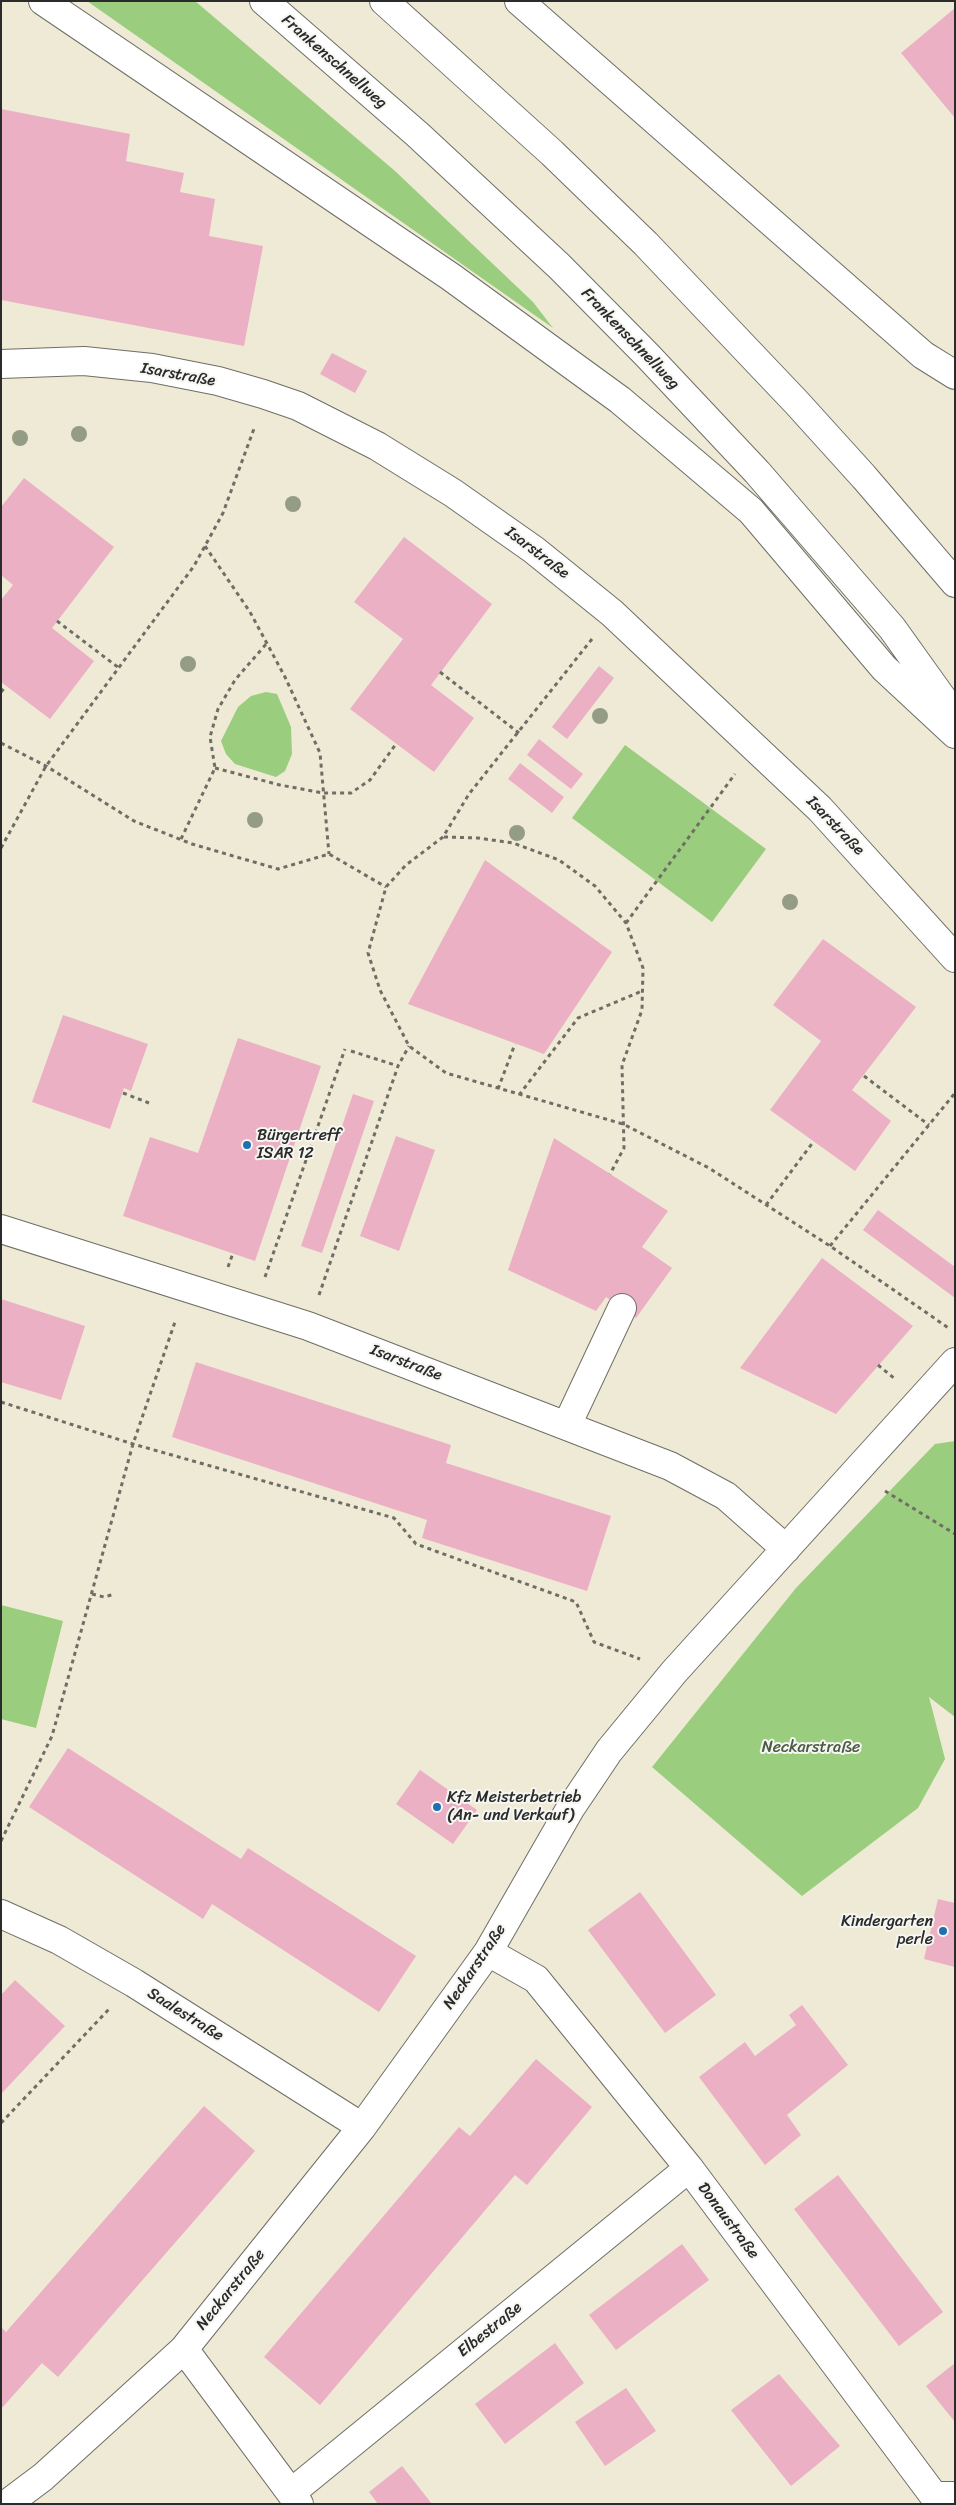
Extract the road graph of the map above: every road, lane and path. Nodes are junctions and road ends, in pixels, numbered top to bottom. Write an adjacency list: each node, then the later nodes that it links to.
1 (43, 1): 19 (main road)
2 (264, 1): 17 (main road, Frankenschnellweg)
3 (384, 1): 9 (main road)
4 (519, 1): 6 (main road)
5 (1, 364): 7 (main road, Isarstraße)
6 (955, 375)
7 (263, 394): 8 (path); 10 (main road, Isarstraße)
8 (205, 546): 12 (path); 13 (path)
9 (955, 583)
10 (612, 612): 18 (path); 22 (main road, Isarstraße)
11 (57, 621): 13 (path)
12 (267, 643): 24 (path); 25 (path)
13 (119, 668): 23 (path)
14 (440, 672): 18 (path)
15 (6, 686): 16 (path)
16 (1, 692)
17 (955, 716)
18 (519, 733): 26 (path)
19 (955, 734)
20 (1, 743): 23 (path)
21 (396, 744): 25 (path)
22 (755, 747): 31 (path); 32 (main road, Isarstraße)
23 (46, 766): 27 (path); 28 (path)
24 (215, 768): 25 (path); 27 (path)
25 (324, 793): 29 (path)
26 (443, 837): 30 (path); 31 (path)
27 (181, 839): 29 (path)
28 (1, 848)
29 (329, 854): 30 (path)
30 (386, 887): 35 (path)
31 (626, 924): 33 (path)
32 (955, 958)
33 (642, 991): 43 (path); 45 (path)
34 (516, 1044): 40 (path)
35 (409, 1046): 38 (path); 40 (path)
36 (345, 1049): 54 (path)
37 (351, 1051): 38 (path)
38 (398, 1066): 55 (path)
39 (864, 1076): 46 (path)
40 (498, 1089): 43 (path)
41 (123, 1093): 44 (path)
42 (955, 1093): 46 (path)
43 (519, 1095): 45 (path)
44 (149, 1103)
45 (623, 1124): 48 (path); 49 (path)
46 (928, 1125): 51 (path)
47 (814, 1141): 49 (path)
48 (610, 1174)
49 (766, 1205): 51 (path)
50 (1, 1229): 52 (main road, Isarstraße)
51 (830, 1246): 56 (path)
52 (187, 1288): 54 (main road, Isarstraße); 60 (path)
53 (622, 1308): 59 (main road)
54 (254, 1309): 55 (main road, Isarstraße)
55 (308, 1326): 59 (main road, Isarstraße)
56 (955, 1332)
57 (955, 1362): 61 (main road, Neckarstraße)
58 (1, 1402): 60 (path)
59 (567, 1425): 63 (main road, Isarstraße)
60 (133, 1444): 64 (path); 66 (path)
61 (854, 1472): 62 (path); 63 (main road, Neckarstraße)
62 (955, 1534)
63 (786, 1549): 66 (main road, Neckarstraße)
64 (92, 1594): 65 (path); 67 (path)
65 (115, 1594)
66 (674, 1672): 69 (main road, Neckarstraße)
67 (1, 1841)
68 (1, 1914): 70 (main road, Saalestraße)
69 (488, 1952): 72 (main road, Neckarstraße); 73 (main road, Donaustraße)
70 (134, 1982): 71 (path); 72 (main road, Saalestraße)
71 (1, 2123)
72 (362, 2127): 74 (main road, Neckarstraße)
73 (688, 2168): 75 (main road, Donaustraße); 76 (main road, Elbestraße)
74 (184, 2349): 76 (main road); 77 (main road, Neckarstraße)
75 (955, 2496)
76 (296, 2498)
77 (8, 2504)

